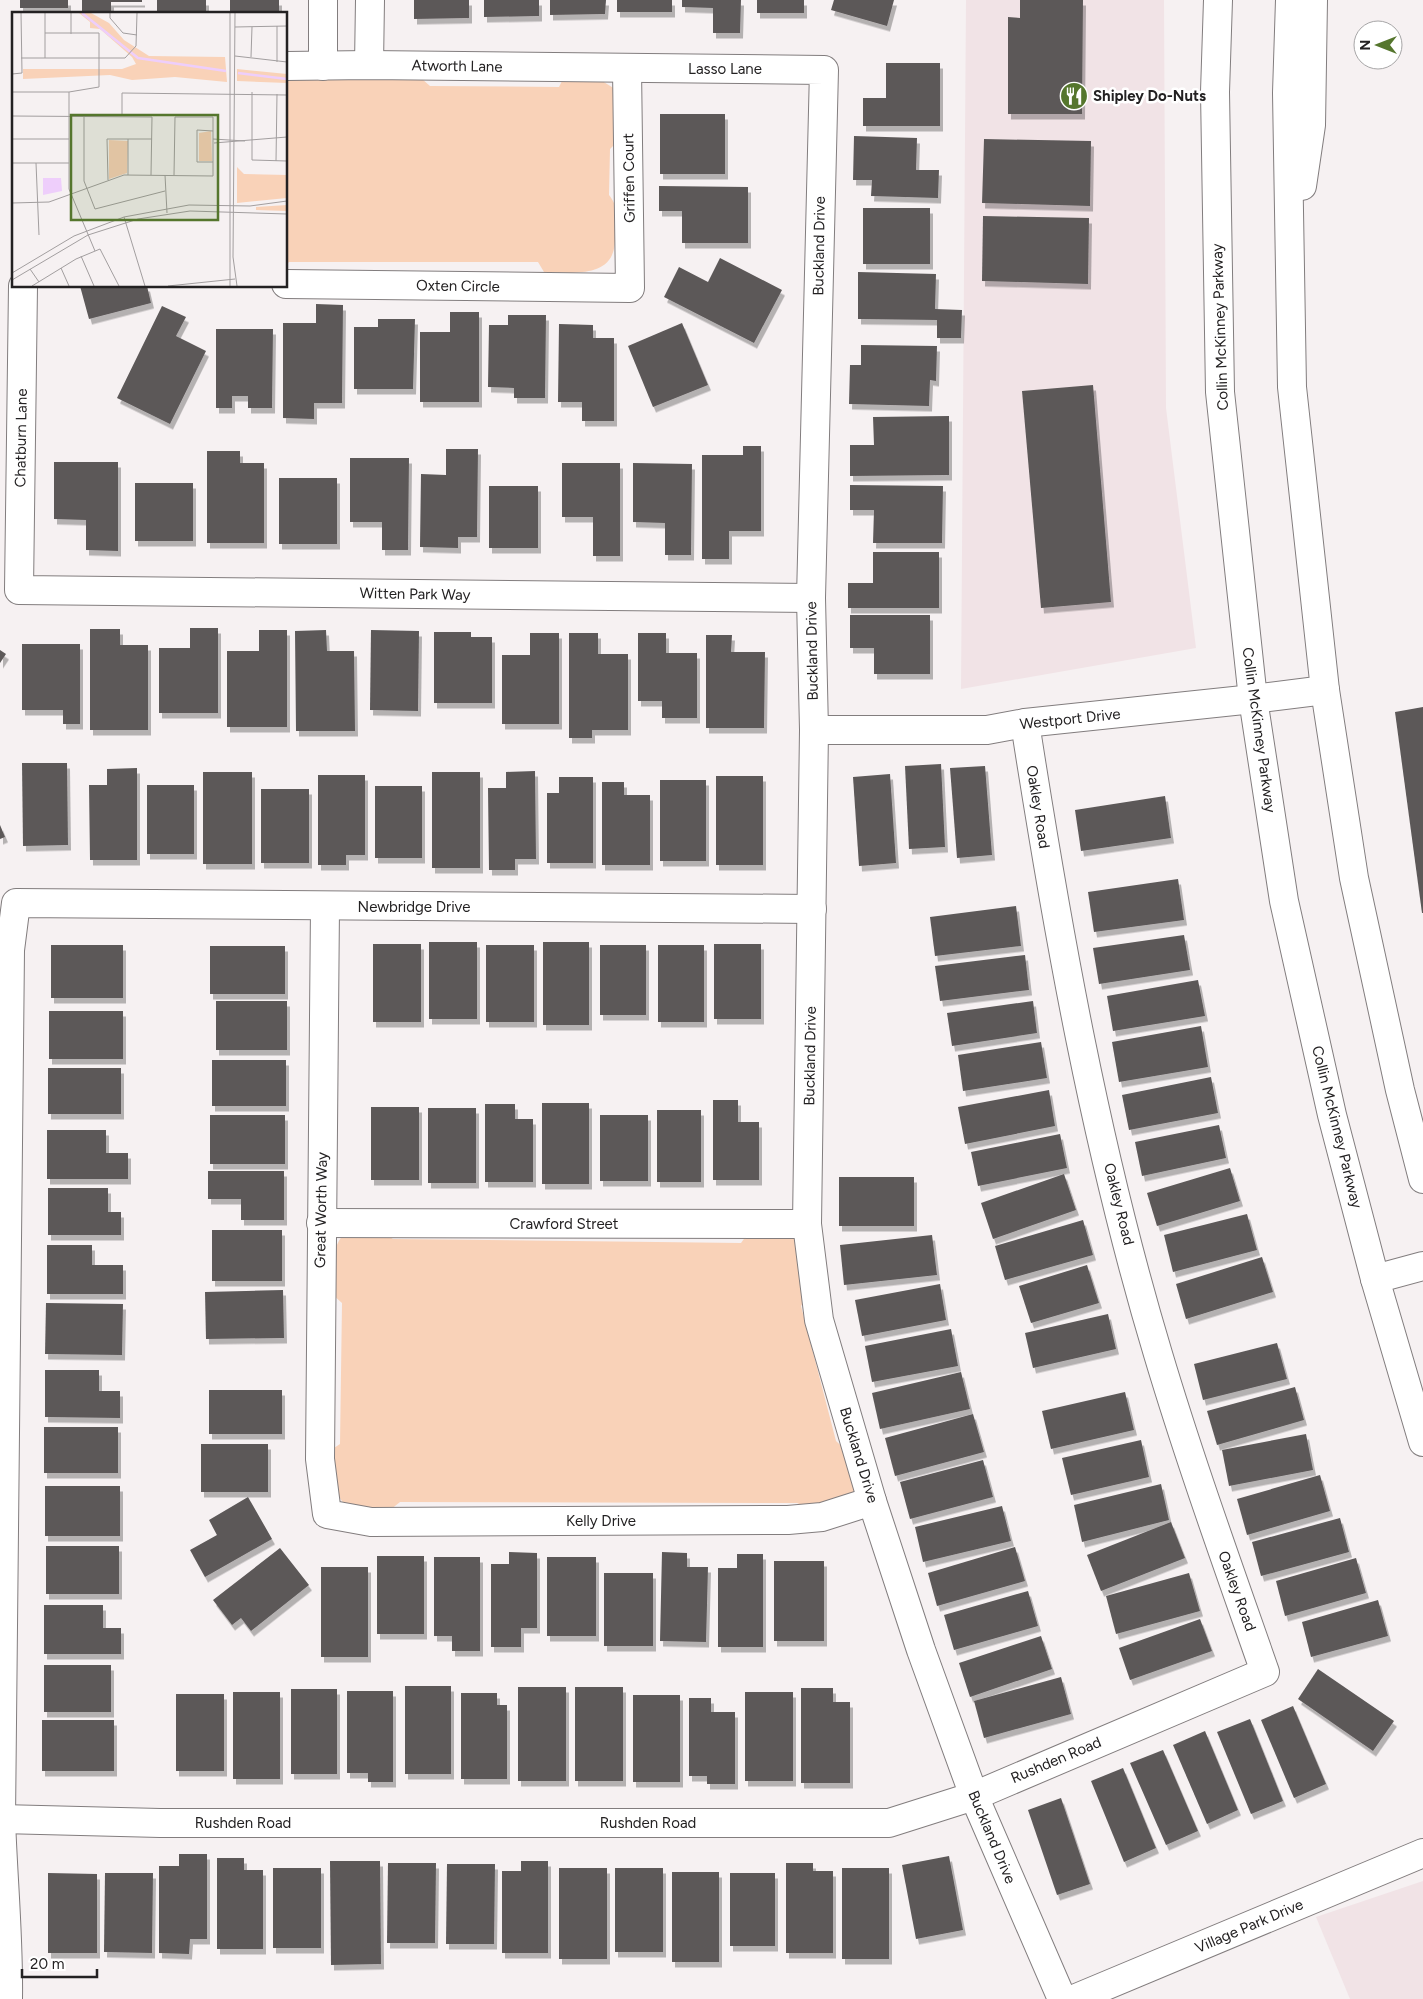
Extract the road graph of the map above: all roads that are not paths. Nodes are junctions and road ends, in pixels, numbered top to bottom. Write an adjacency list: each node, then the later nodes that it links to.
1 (323, 0): 8 (street)
2 (370, 0): 6 (street)
3 (1218, 0): 18 (street, Collin McKinney Parkway)
4 (1290, 0): 11 (street)
5 (1313, 0): 11 (street)
6 (369, 65): 8 (street, Atworth Lane); 9 (street, Atworth Lane)
7 (288, 66): 8 (street, Atworth Lane)
8 (323, 66)
9 (627, 69): 10 (street, Lasso Lane); 14 (street, Griffen Court)
10 (824, 70): 16 (street, Buckland Drive)
11 (1290, 262): 17 (street)
12 (288, 284): 14 (street, Oxten Circle)
13 (23, 288): 15 (street, Chatburn Lane)
14 (630, 288)
15 (20, 590): 16 (street, Witten Park Way)
16 (811, 598): 20 (street, Buckland Drive)
17 (1325, 690): 18 (street, Westport Drive); 23 (street)
18 (1253, 699): 19 (street, Westport Drive); 27 (street, Collin McKinney Parkway)
19 (1025, 723): 20 (street, Westport Drive); 32 (street, Oakley Road)
20 (814, 730): 22 (street, Buckland Drive)
21 (326, 907): 22 (street, Newbridge Drive); 24 (street, Great Worth Way); 28 (street, Newbridge Drive)
22 (812, 909): 25 (street, Buckland Drive)
23 (1423, 1178)
24 (321, 1223): 25 (street, Crawford Street); 31 (street, Great Worth Way)
25 (807, 1224): 30 (street, Buckland Drive)
26 (1423, 1266): 27 (street)
27 (1375, 1279): 29 (street, Collin McKinney Parkway)
28 (2, 1312): 34 (street)
29 (1423, 1442)
30 (872, 1501): 31 (street, Kelly Drive); 33 (street, Buckland Drive)
31 (327, 1514)
32 (1265, 1672): 33 (street, Rushden Road)
33 (974, 1796): 34 (street, Rushden Road); 37 (street, Buckland Drive)
34 (1, 1819): 36 (street)
35 (1423, 1853): 38 (street, Village Park Drive)
36 (8, 1999)
37 (1062, 1999)
38 (1074, 1999)

